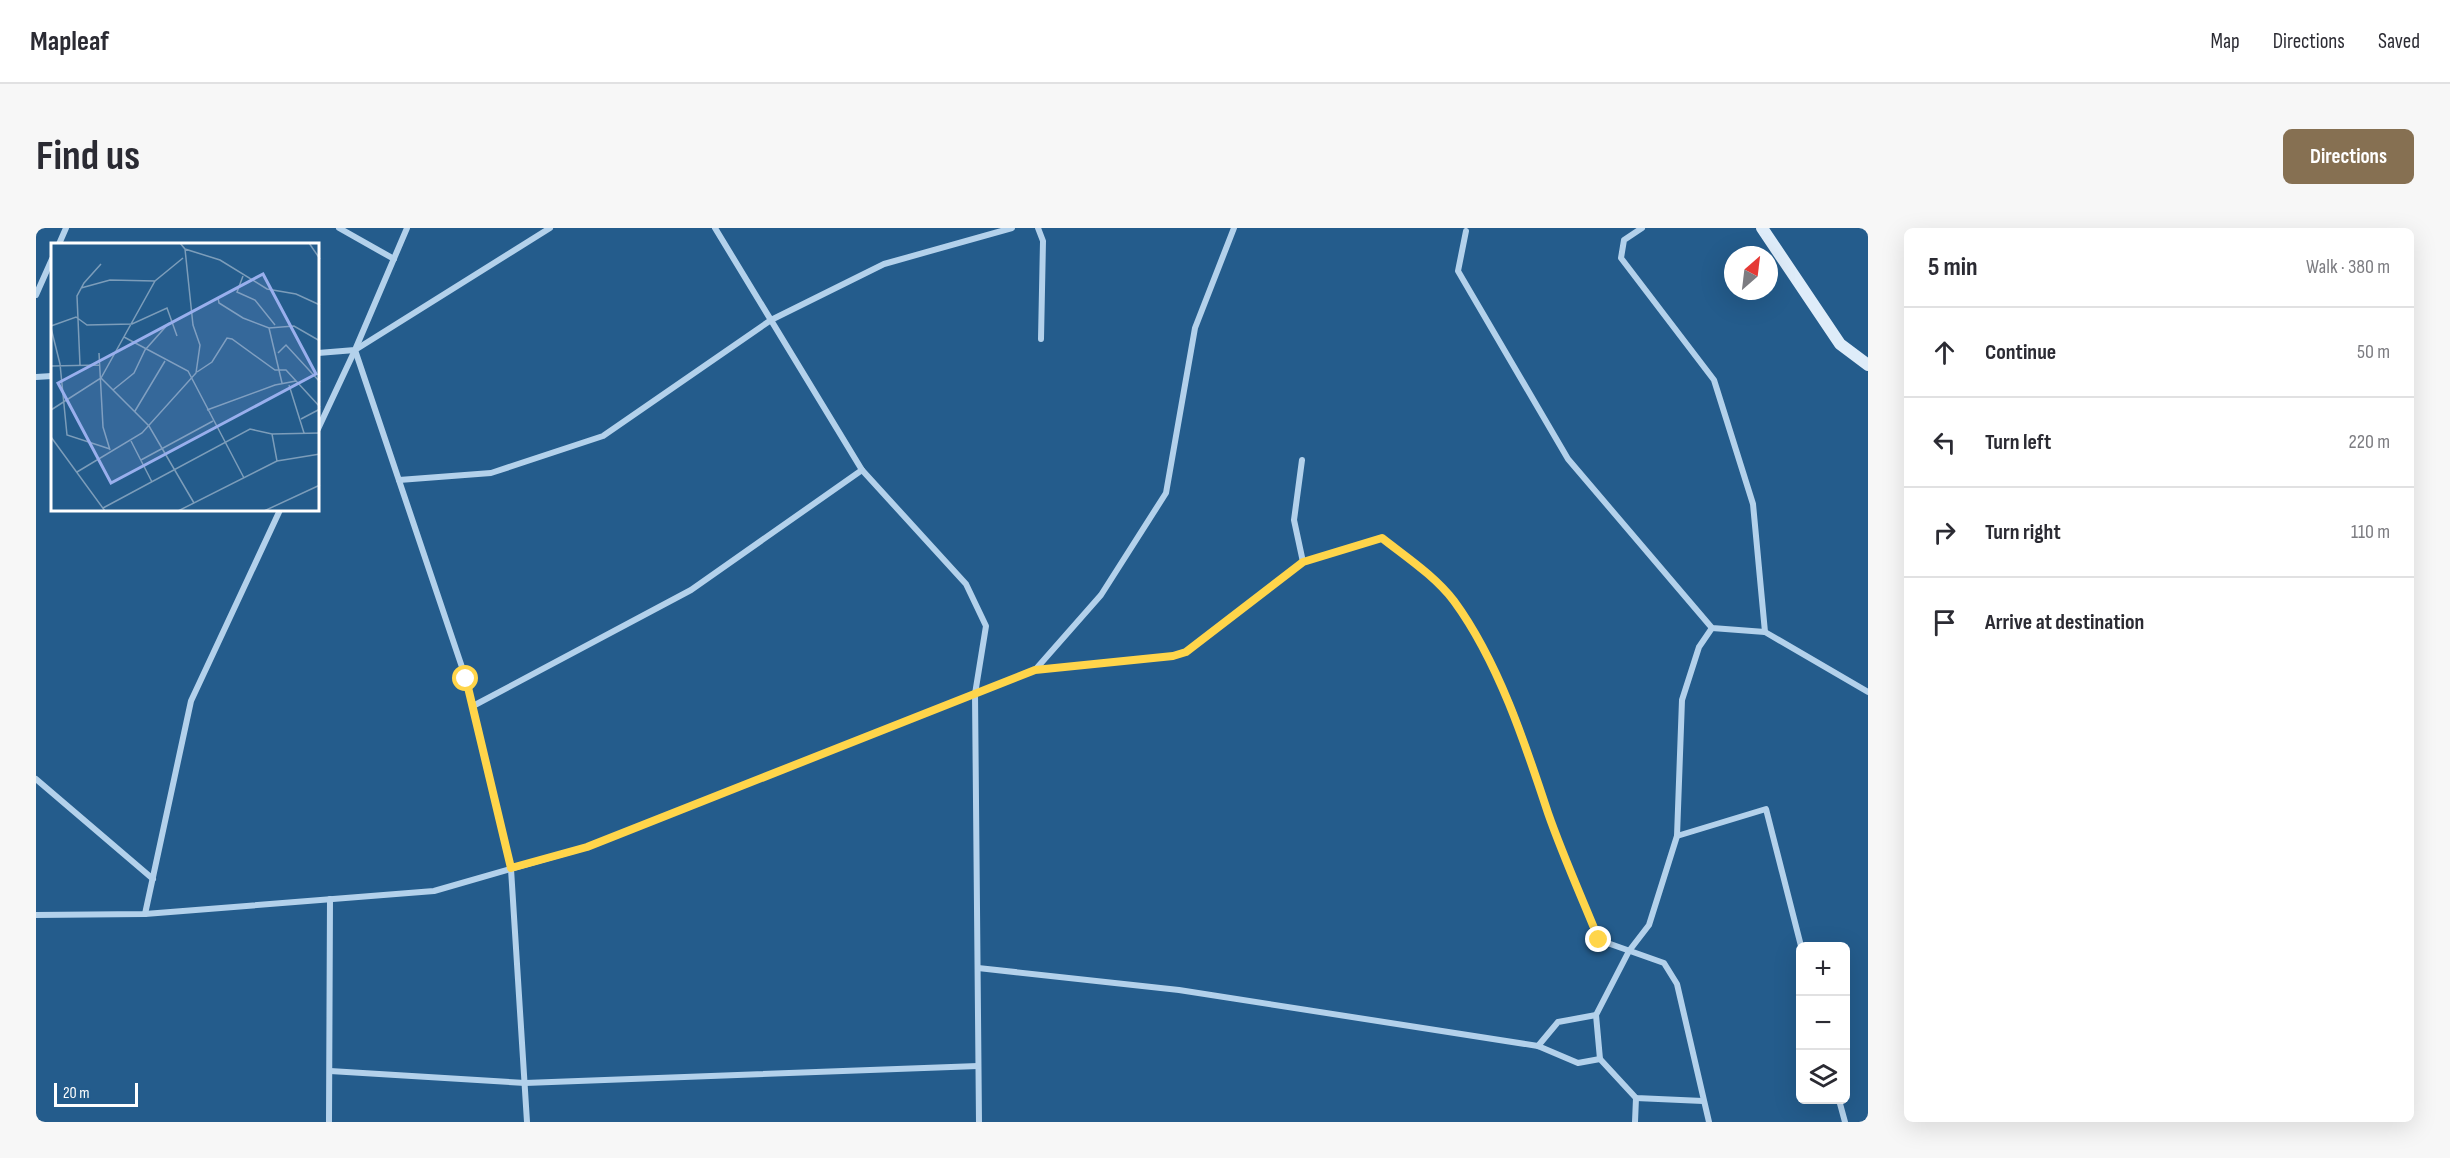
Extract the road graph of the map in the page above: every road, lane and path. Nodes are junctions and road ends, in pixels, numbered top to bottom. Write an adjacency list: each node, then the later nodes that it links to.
1 (66, 228): 12 (street)
2 (339, 228): 13 (street)
3 (407, 228): 13 (street)
4 (550, 228): 18 (street)
5 (715, 228): 16 (street)
6 (1012, 228): 16 (street)
7 (1038, 228): 17 (street)
8 (1234, 228): 31 (street)
9 (1642, 228): 30 (street)
10 (1762, 228): 20 (street)
11 (1466, 231): 29 (street)
12 (59, 243)
13 (394, 259): 18 (street)
14 (51, 261): 15 (street)
15 (36, 296)
16 (771, 320): 25 (street); 26 (street)
17 (1041, 339)
18 (355, 350): 19 (street); 23 (street); 26 (street)
19 (320, 354)
20 (1868, 365)
21 (51, 376): 22 (street)
22 (36, 377)
23 (320, 425)
24 (1302, 460): 28 (street)
25 (862, 470): 33 (street); 34 (street)
26 (399, 480): 34 (street)
27 (279, 512): 38 (street)
28 (1303, 562): 31 (street); 43 (street)
29 (1712, 628): 30 (street); 36 (street)
30 (1765, 632): 32 (street)
31 (1035, 670): 33 (street)
32 (1868, 692)
33 (975, 694): 37 (street); 44 (street)
34 (473, 706): 37 (street)
35 (36, 779): 38 (street)
36 (1677, 836): 42 (street); 43 (street)
37 (511, 868): 39 (street); 50 (street)
38 (153, 879): 40 (street)
39 (330, 899): 40 (street); 49 (street)
40 (145, 914): 41 (street)
41 (36, 915)
42 (1800, 942)
43 (1629, 951): 45 (street); 52 (street)
44 (978, 968): 46 (street); 48 (street)
45 (1596, 1015): 46 (street); 47 (street)
46 (1538, 1046): 47 (street)
47 (1600, 1059): 51 (street)
48 (978, 1066): 50 (street); 56 (street)
49 (330, 1071): 50 (street); 54 (street)
50 (525, 1083): 55 (street)
51 (1636, 1098): 52 (street); 57 (street)
52 (1703, 1101): 58 (street)
53 (1840, 1104): 59 (street)
54 (330, 1122)
55 (528, 1122)
56 (979, 1122)
57 (1635, 1122)
58 (1709, 1122)
59 (1845, 1122)

